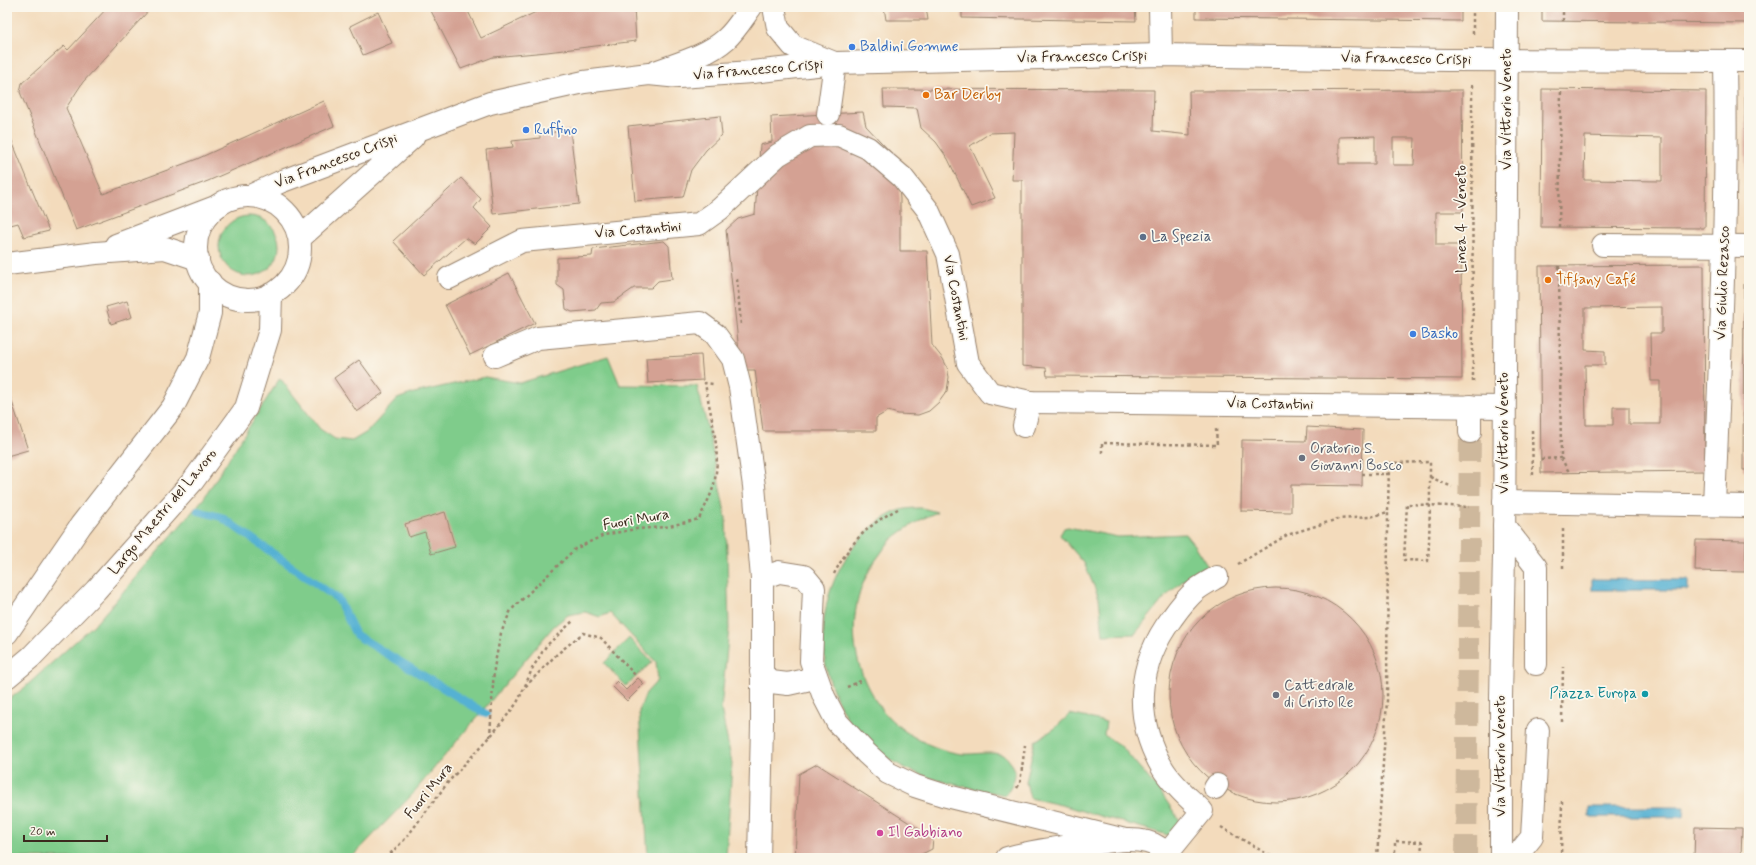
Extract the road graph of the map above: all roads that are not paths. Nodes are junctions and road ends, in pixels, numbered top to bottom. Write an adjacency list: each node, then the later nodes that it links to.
1 (751, 7): 10 (street)
2 (774, 7): 9 (street)
3 (1160, 7): 5 (street)
4 (1507, 7): 6 (street, Via Vittorio Veneto)
5 (1160, 55): 6 (street, Via Francesco Crispi); 9 (street, Via Francesco Crispi)
6 (1507, 60): 8 (street, Via Francesco Crispi); 28 (street, Via Vittorio Veneto)
7 (1749, 61): 8 (street, Via Francesco Crispi)
8 (1725, 62): 18 (street, Via Giulio Rezasco)
9 (835, 63): 10 (street, Via Francesco Crispi); 11 (street)
10 (649, 74): 12 (street, Via Francesco Crispi)
11 (828, 114)
12 (422, 128): 13 (street, Via Francesco Crispi); 15 (street, Via Francesco Crispi)
13 (250, 196): 14 (street); 15 (street)
14 (218, 206): 19 (street); 20 (street)
15 (300, 238): 24 (street)
16 (1603, 245): 18 (street)
17 (1749, 246): 18 (street)
18 (1724, 247): 32 (street, Via Giulio Rezasco)
19 (96, 253): 20 (street); 21 (street)
20 (198, 259): 23 (street)
21 (7, 264)
22 (450, 278): 26 (street, Via Costantini)
23 (210, 282): 24 (street); 37 (street)
24 (271, 294): 41 (street, Largo Maestri del Lavoro)
25 (495, 356): 36 (street)
26 (1030, 402): 27 (street, Via Costantini); 29 (street)
27 (1472, 406): 28 (street, Via Costantini); 30 (street)
28 (1504, 407): 31 (street, Via Vittorio Veneto)
29 (1024, 426)
30 (1470, 432)
31 (1504, 502): 32 (street); 34 (street, Via Vittorio Veneto)
32 (1714, 505): 33 (street)
33 (1749, 506)
34 (1504, 526): 38 (street); 47 (street, Via Vittorio Veneto)
35 (1217, 577): 44 (street)
36 (762, 578): 39 (street); 40 (street)
37 (7, 633)
38 (1536, 664)
39 (761, 672): 40 (street); 45 (street)
40 (815, 673): 43 (street)
41 (7, 677)
42 (1538, 730): 48 (street)
43 (1125, 840): 44 (street); 46 (street)
44 (1168, 856)
45 (759, 858)
46 (1007, 858)
47 (1501, 858)
48 (1515, 858)

